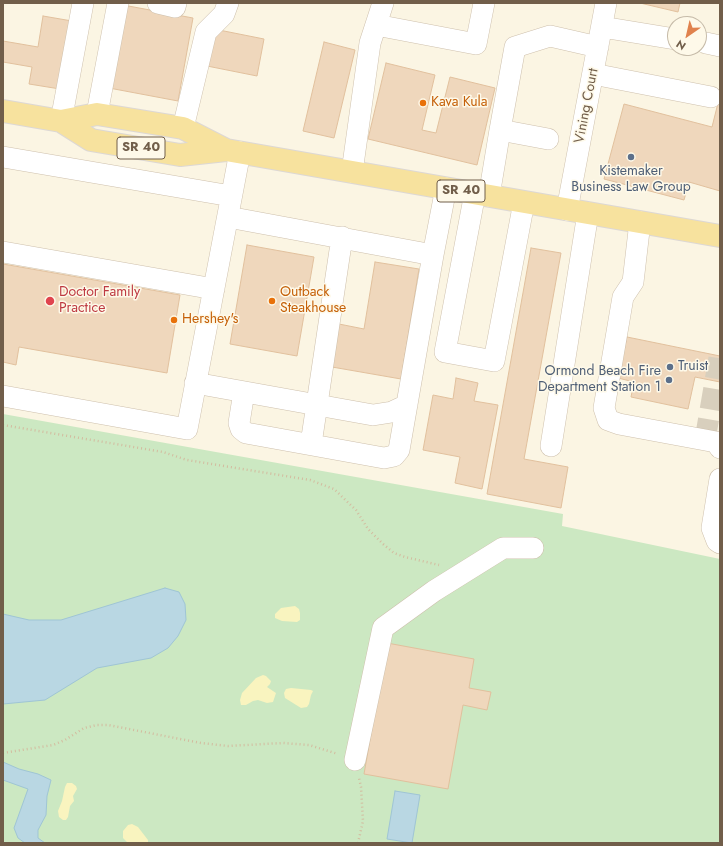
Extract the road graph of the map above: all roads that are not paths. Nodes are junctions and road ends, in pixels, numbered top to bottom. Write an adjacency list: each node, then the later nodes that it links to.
1 (83, 3): 17 (street)
2 (118, 3): 16 (street)
3 (158, 3): 4 (street)
4 (176, 3)
5 (228, 3): 18 (street)
6 (382, 3): 9 (street)
7 (484, 3): 9 (street)
8 (604, 3): 10 (street, Vining Court)
9 (376, 25): 23 (street)
10 (602, 27): 11 (street); 12 (street, Vining Court)
11 (667, 38)
12 (598, 47): 13 (street, Vining Court); 19 (street)
13 (593, 74): 14 (street); 28 (street, Vining Court)
14 (710, 97)
15 (3, 111): 17 (main road, SR 40)
16 (97, 114): 17 (main road, SR 40); 18 (main road, SR 40)
17 (61, 121): 21 (main road, SR 40)
18 (183, 128): 21 (main road, SR 40)
19 (500, 130): 20 (street); 25 (street)
20 (548, 139)
21 (233, 151): 23 (main road, SR 40); 26 (street)
22 (3, 157): 26 (street)
23 (352, 172): 24 (main road, SR 40)
24 (446, 188): 25 (main road, SR 40); 34 (street)
25 (482, 194): 27 (main road, SR 40); 27 (street)
26 (231, 196): 29 (street)
27 (524, 202): 28 (main road, SR 40)
28 (578, 211): 30 (main road, SR 40); 42 (street, Vining Court)
29 (228, 217): 32 (street); 35 (street)
30 (640, 222): 31 (main road, SR 40); 43 (street)
31 (720, 236)
32 (342, 237): 34 (street); 39 (street)
33 (3, 252): 35 (street)
34 (433, 255): 40 (street)
35 (214, 289): 36 (street)
36 (196, 383): 37 (street); 38 (street)
37 (244, 392): 39 (street); 41 (street)
38 (3, 396)
39 (317, 405): 40 (street); 41 (street)
40 (408, 405): 41 (street)
41 (311, 444)
42 (551, 446)
43 (720, 448)
44 (720, 479): 45 (street)
45 (720, 543)
46 (533, 548): 47 (street)
47 (355, 760)

